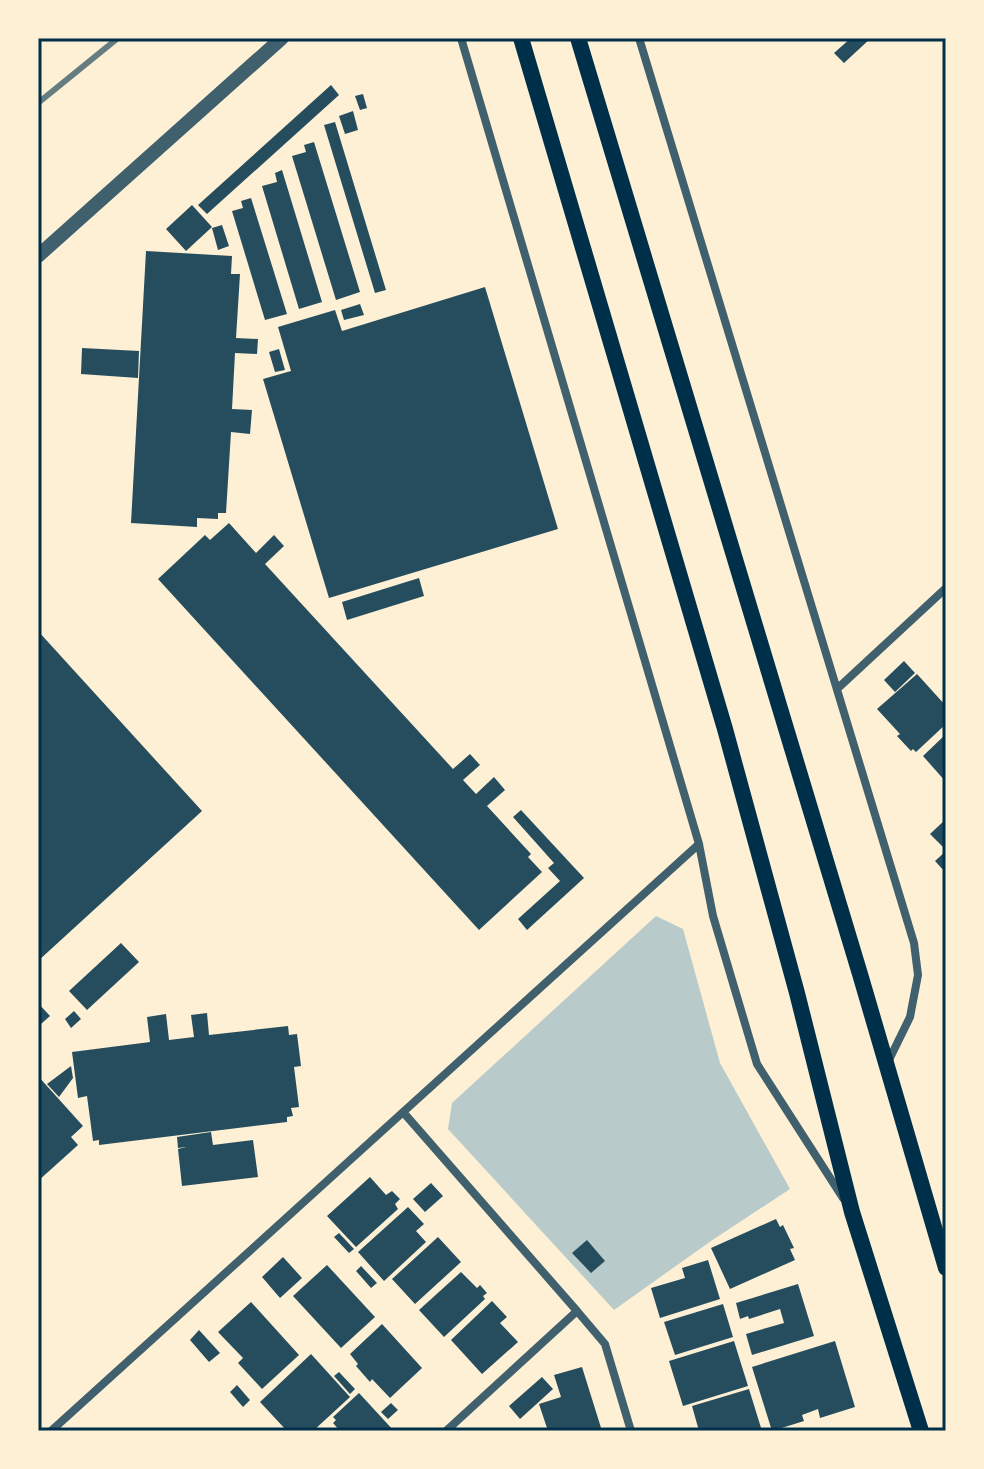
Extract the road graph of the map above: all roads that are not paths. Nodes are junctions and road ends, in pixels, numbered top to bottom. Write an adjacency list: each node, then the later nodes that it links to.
1 (282, 38): 6 (street)
2 (461, 38): 9 (street)
3 (521, 38): 12 (main road)
4 (578, 38): 10 (main road)
5 (639, 38): 8 (street)
6 (38, 256)
7 (946, 588): 8 (street)
8 (837, 689): 10 (street)
9 (699, 844): 11 (street); 12 (street)
10 (887, 1064): 13 (main road)
11 (403, 1112): 14 (street); 15 (street)
12 (852, 1212): 18 (main road)
13 (946, 1268)
14 (577, 1311): 16 (street); 17 (street)
15 (51, 1431)
16 (446, 1431)
17 (631, 1431)
18 (921, 1431)

